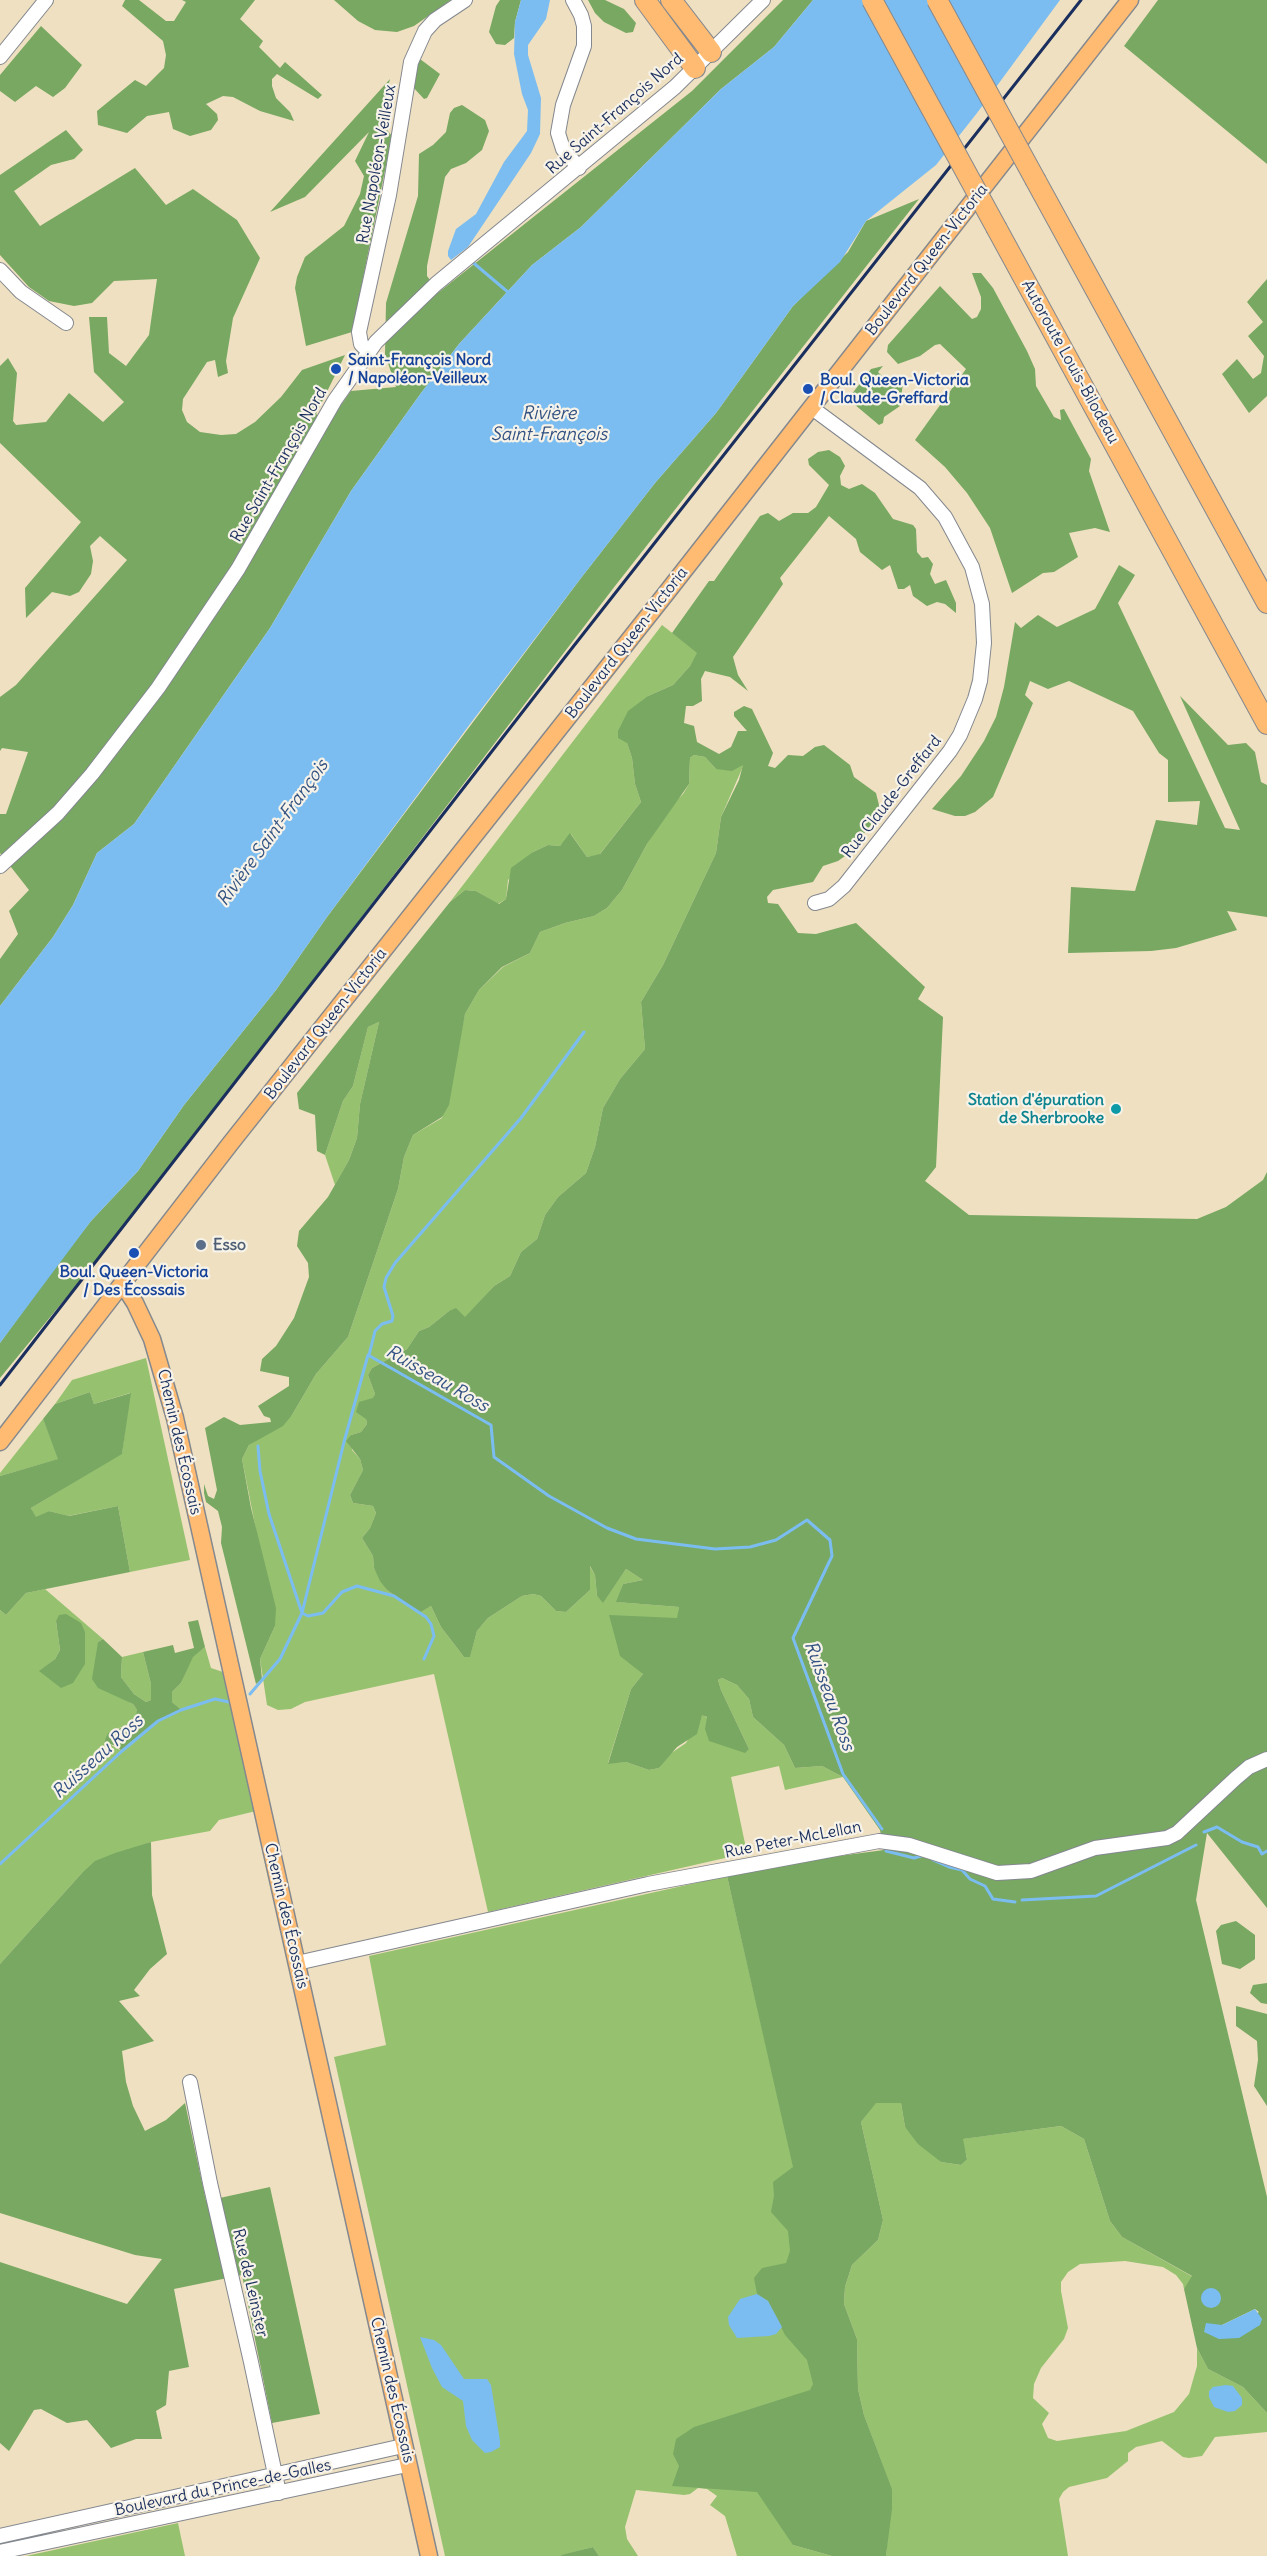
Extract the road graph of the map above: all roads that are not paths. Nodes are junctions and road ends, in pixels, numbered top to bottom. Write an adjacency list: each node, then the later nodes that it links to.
1 (46, 0): 11 (street)
2 (465, 0): 16 (street, Rue Napoléon-Veilleux)
3 (573, 0): 13 (street)
4 (645, 0): 12 (highway)
5 (670, 0): 10 (highway)
6 (762, 0): 10 (street, Rue Saint-François Nord)
7 (872, 0): 19 (highway, Autoroute Louis-Bilodeau, bridge)
8 (937, 0): 18 (highway, bridge)
9 (1130, 0): 17 (main road, Boulevard Queen-Victoria)
10 (711, 52): 12 (street, Rue Saint-François Nord)
11 (0, 57)
12 (695, 68): 13 (street, Rue Saint-François Nord)
13 (579, 168): 16 (street, Rue Saint-François Nord)
14 (0, 270): 15 (street)
15 (66, 322)
16 (368, 351): 20 (street, Rue Saint-François Nord)
17 (812, 408): 21 (street, Rue Claude-Greffard); 22 (main road, Boulevard Queen-Victoria)
18 (1267, 603)
19 (1267, 724)
20 (0, 866)
21 (815, 903)
22 (122, 1283): 23 (main road, Boulevard Queen-Victoria); 25 (main road, Chemin des Écossais)
23 (0, 1442)
24 (1267, 1759): 25 (street, Rue Peter-McLellan)
25 (297, 1963): 27 (main road, Chemin des Écossais)
26 (190, 2082): 29 (street, Rue de Leinster)
27 (403, 2446): 28 (main road, Chemin des Écossais); 29 (street, Boulevard du Prince-de-Galles)
28 (407, 2464): 30 (street, Boulevard du Prince-de-Galles); 35 (main road, Chemin des Écossais)
29 (275, 2474): 30 (street, Rue de Leinster); 31 (street, Boulevard du Prince-de-Galles)
30 (279, 2493): 33 (street, Boulevard du Prince-de-Galles)
31 (43, 2526): 32 (street, Boulevard du Prince-de-Galles); 33 (street)
32 (0, 2536)
33 (46, 2543): 34 (street, Boulevard du Prince-de-Galles)
34 (0, 2554)
35 (429, 2556)

